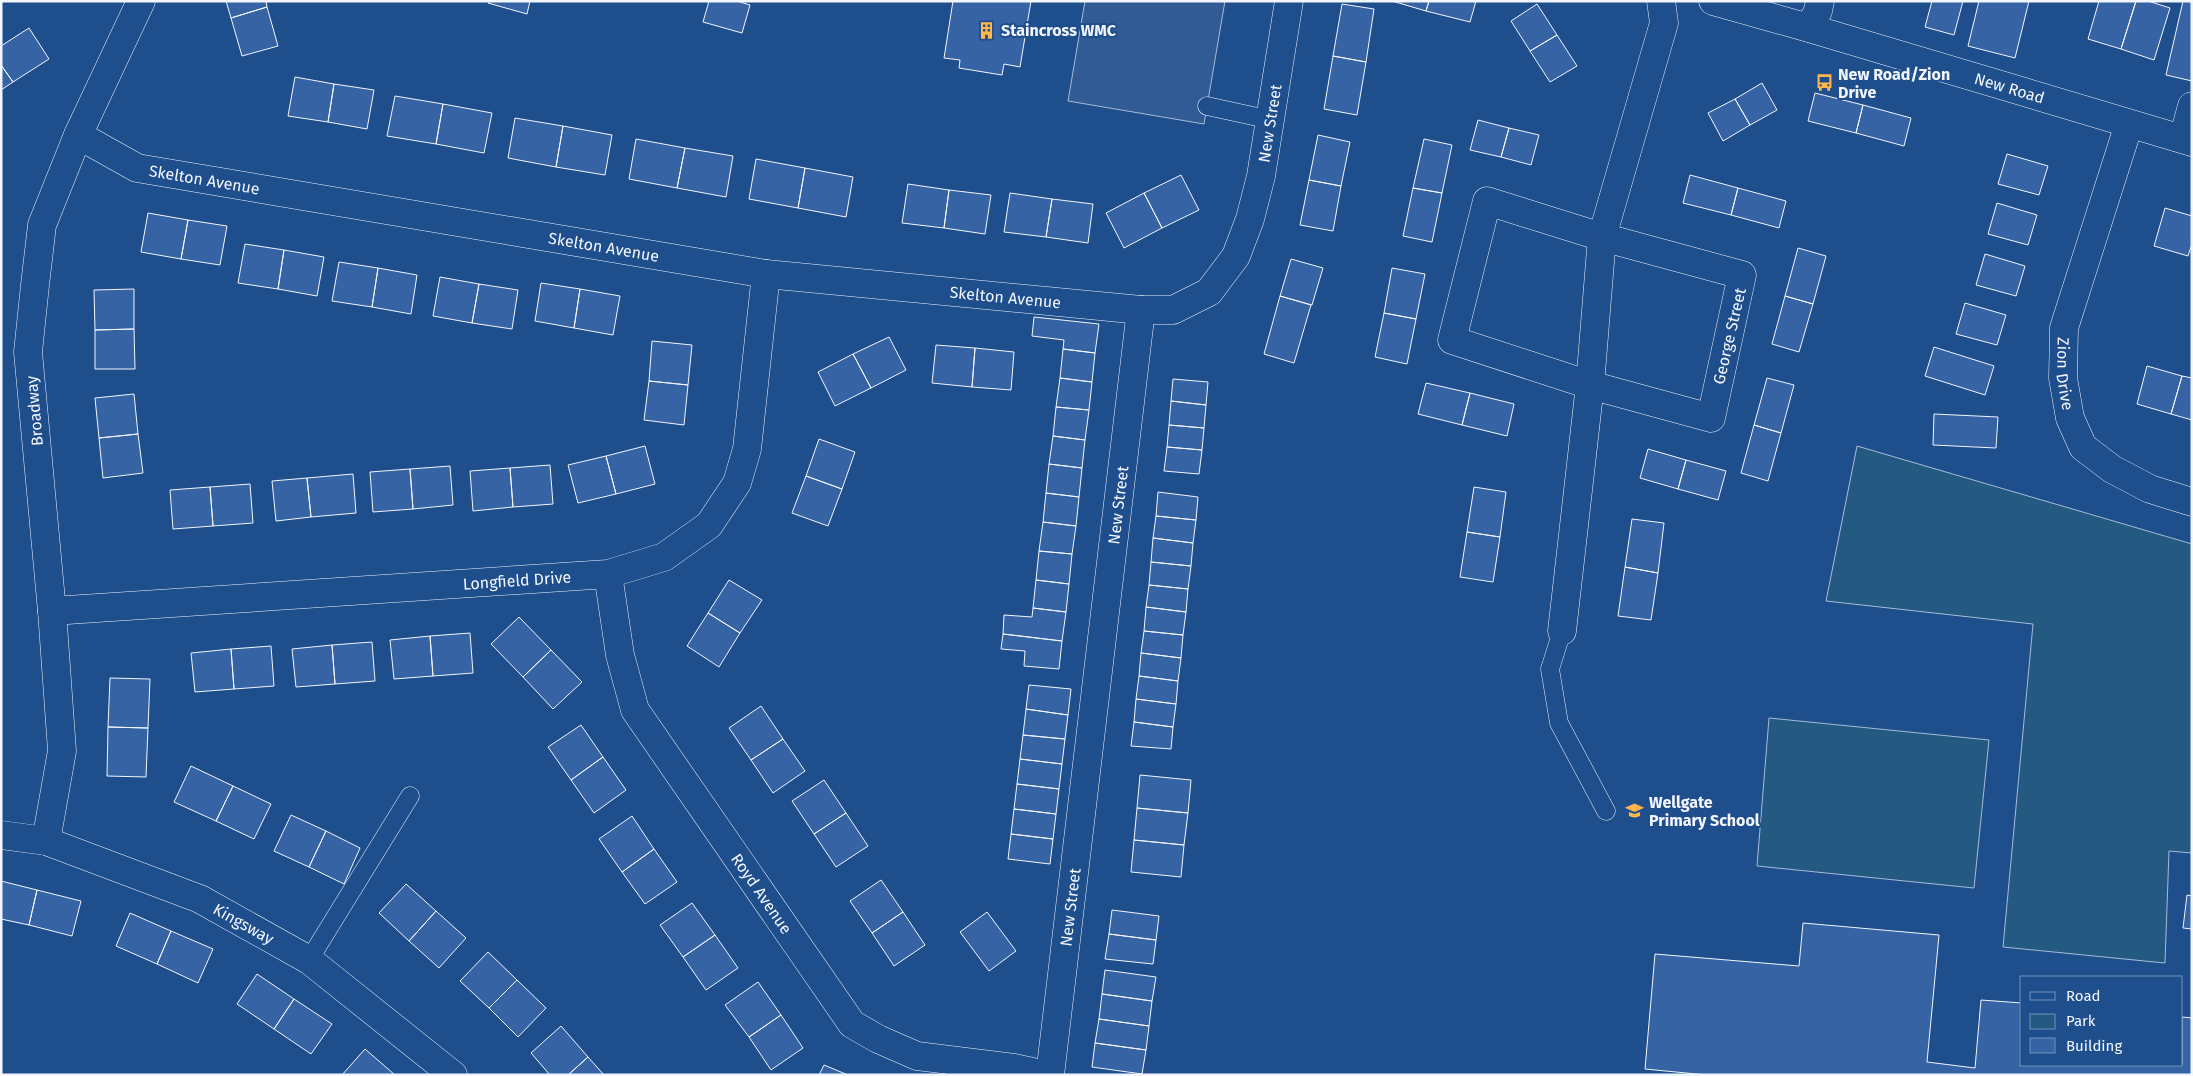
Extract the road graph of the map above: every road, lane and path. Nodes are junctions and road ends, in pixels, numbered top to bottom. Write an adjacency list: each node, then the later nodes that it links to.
1 (141, 1): 11 (street, Broadway)
2 (1289, 1): 9 (street, New Street)
3 (1661, 1): 13 (street)
4 (1712, 1): 6 (street, New Road)
5 (1820, 1): 6 (street)
6 (1809, 28): 10 (street, New Road)
7 (1207, 106): 9 (lane)
8 (2192, 106): 12 (street)
9 (1271, 120): 15 (street, New Street)
10 (2129, 124): 12 (street, New Road); 17 (street, Zion Drive)
11 (78, 135): 14 (street, Skelton Avenue); 19 (street, Broadway)
12 (2187, 140)
13 (1602, 237): 16 (street); 16 (street, George Street); 16 (street, George Street)
14 (766, 274): 15 (street, Skelton Avenue); 18 (street, Longfield Drive)
15 (1141, 310): 28 (street, New Street)
16 (1590, 385): 20 (street)
17 (2192, 502)
18 (608, 574): 19 (street, Longfield Drive); 27 (street, Royd Avenue)
19 (52, 611): 24 (street, Broadway)
20 (1562, 631): 22 (lane)
21 (410, 796): 25 (lane)
22 (1606, 811)
23 (1, 835): 24 (street, Kingsway)
24 (46, 841): 25 (street, Kingsway)
25 (309, 960): 26 (street, Kingsway)
26 (453, 1075)
27 (1046, 1075)
28 (1050, 1075)

